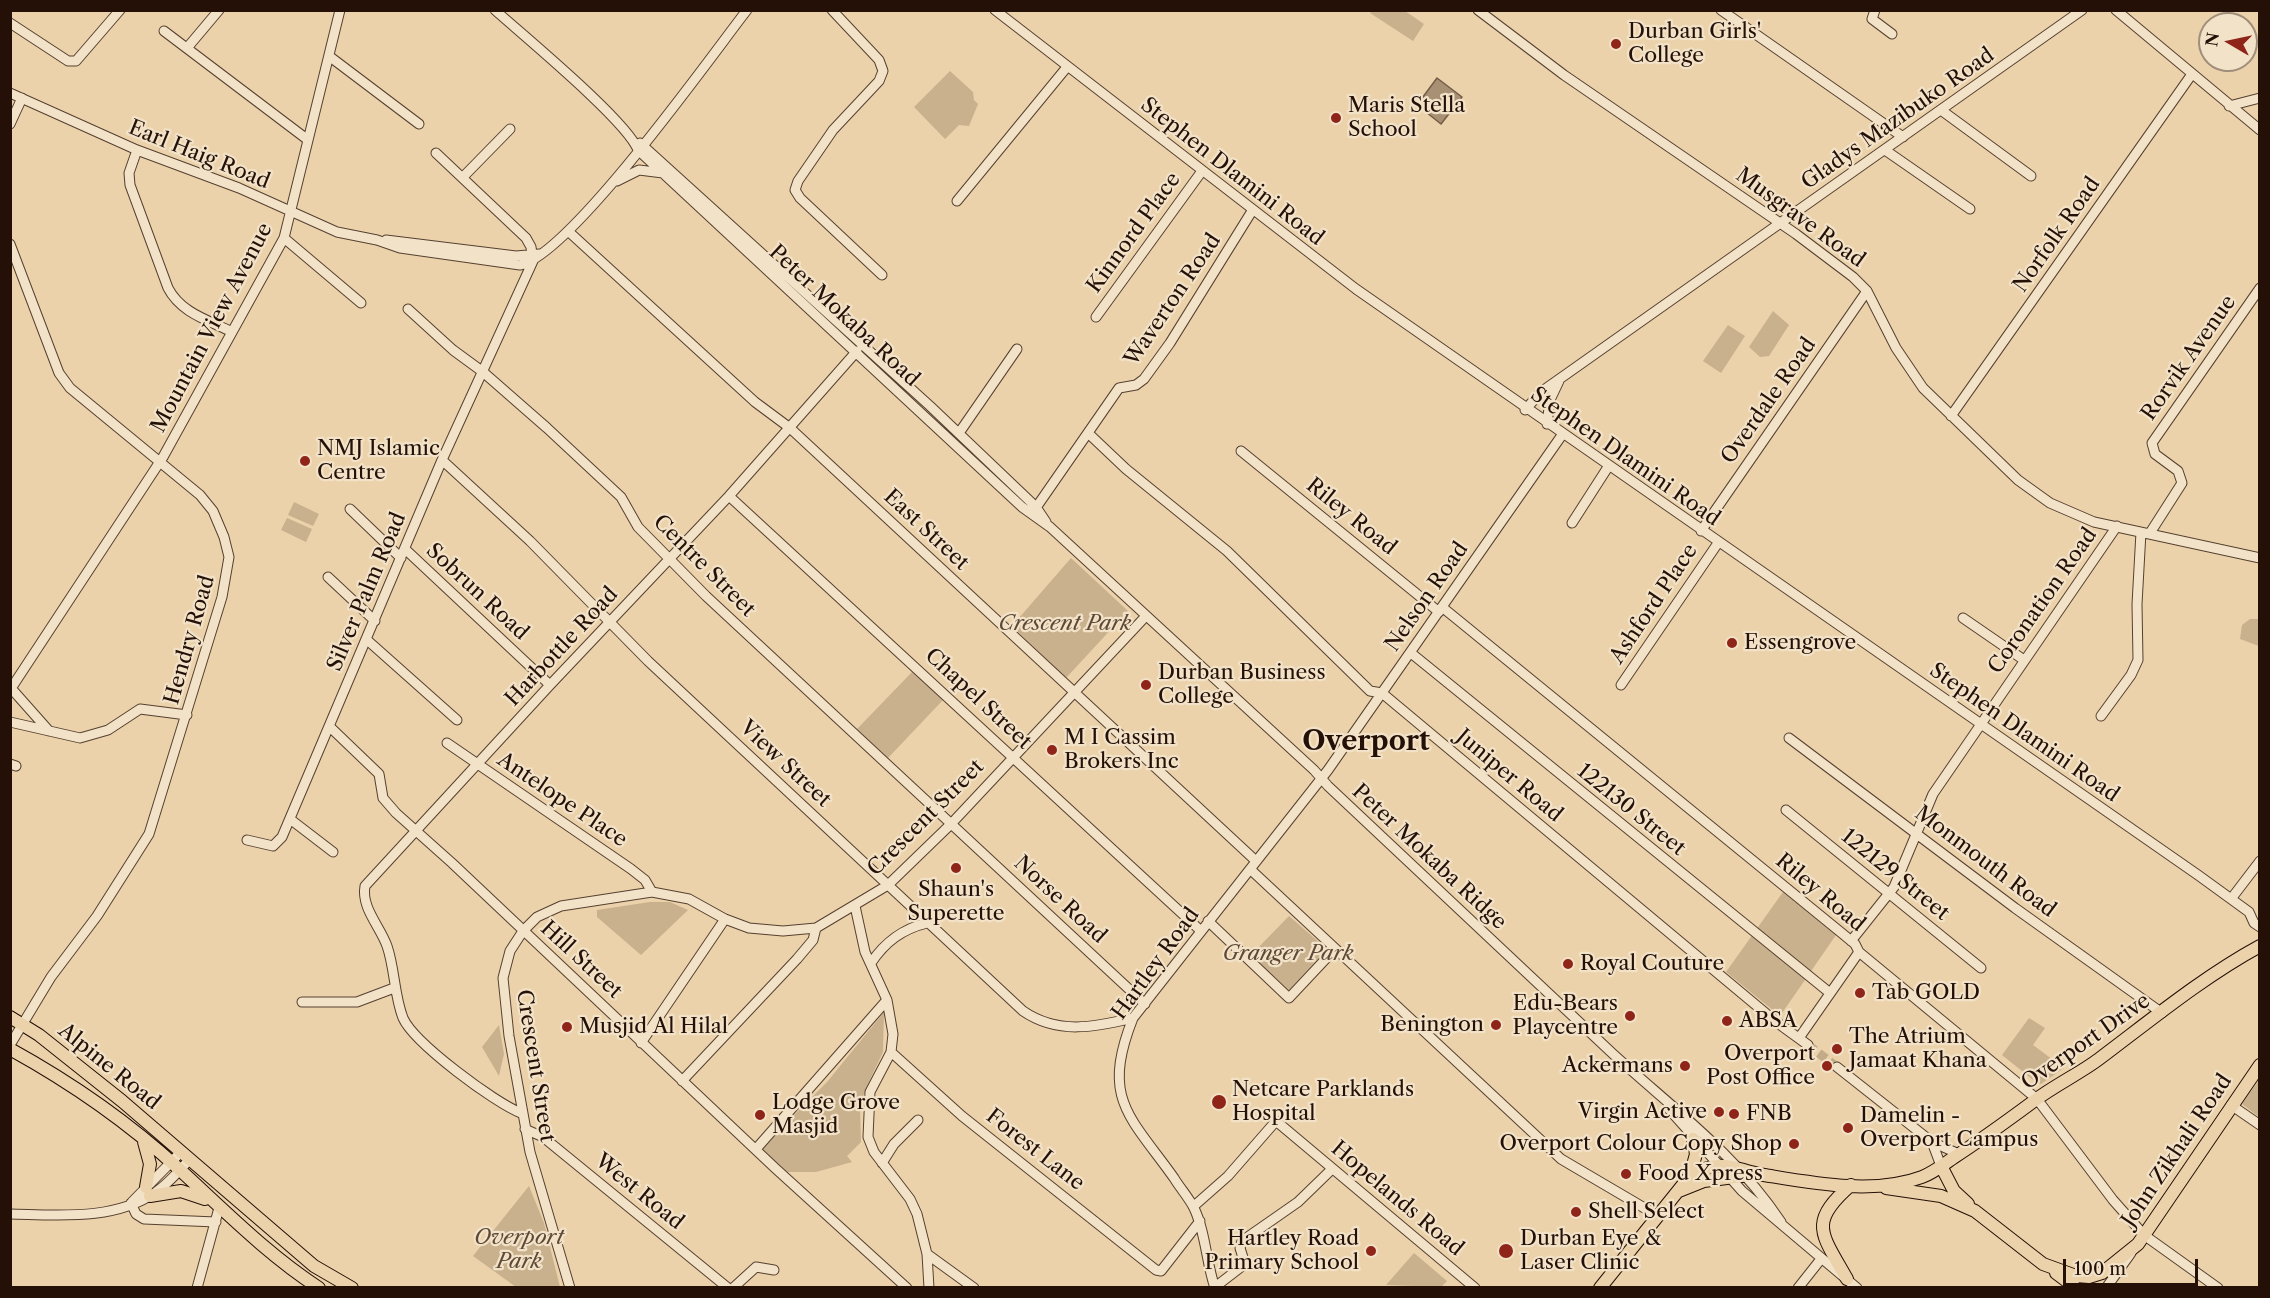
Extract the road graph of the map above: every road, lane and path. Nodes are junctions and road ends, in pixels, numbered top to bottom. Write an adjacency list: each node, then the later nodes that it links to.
1 (120, 10): 13 (street)
2 (219, 10): 16 (street)
3 (340, 10): 17 (street, Mountain View Avenue)
4 (495, 10): 31 (street, Peter Mokaba Road)
5 (747, 10): 31 (street, Earl Haig Road)
6 (832, 10): 49 (street)
7 (995, 10): 18 (street, Stephen Dlamini Road)
8 (1478, 10): 44 (street, Musgrave Road)
9 (1720, 10): 29 (street)
10 (1875, 10): 15 (street)
11 (2082, 10): 24 (street, Gladys Mazibuko Road)
12 (2116, 10): 19 (street)
13 (10, 23)
14 (164, 31): 16 (street)
15 (1892, 34)
16 (187, 48): 30 (street)
17 (329, 56): 26 (street); 30 (street, Mountain View Avenue)
18 (1067, 67): 35 (street, Stephen Dlamini Road); 40 (street)
19 (2192, 74): 23 (street); 63 (street, Norfolk Road)
20 (10, 93): 21 (street, Earl Haig Road)
21 (22, 98): 25 (street); 32 (street, Earl Haig Road)
22 (2259, 98): 23 (street)
23 (2229, 106): 28 (street)
24 (1941, 111): 29 (street, Gladys Mazibuko Road); 37 (street)
25 (10, 124)
26 (419, 124)
27 (510, 129): 38 (street)
28 (2259, 130)
29 (1903, 137): 33 (street, Gladys Mazibuko Road)
30 (308, 140): 43 (street, Mountain View Avenue)
31 (639, 145): 36 (street, Peter Mokaba Road); 39 (street, Earl Haig Road); 60 (street, Peter Mokaba Road)
32 (137, 150): 43 (street, Earl Haig Road); 55 (street)
33 (1885, 150): 41 (street); 44 (street, Gladys Mazibuko Road)
34 (436, 153): 38 (street)
35 (1202, 171): 42 (street, Stephen Dlamini Road); 54 (street, Kinnord Place)
36 (665, 174): 39 (street); 57 (street, Peter Mokaba Road)
37 (2031, 176)
38 (463, 177): 48 (street)
39 (608, 188): 45 (street, Earl Haig Road)
40 (957, 201)
41 (1970, 209)
42 (1252, 211): 62 (street, Stephen Dlamini Road); 67 (street, Waverton Road)
43 (290, 212): 46 (street, Mountain View Avenue); 48 (street, Earl Haig Road)
44 (1781, 224): 51 (street, Musgrave Road); 59 (street, Gladys Mazibuko Road)
45 (568, 231): 48 (street, Earl Haig Road); 65 (street, East Street)
46 (284, 238): 52 (street); 55 (street, Mountain View Avenue)
47 (10, 244): 71 (street, Hendry Road)
48 (533, 258): 58 (street, Silver Palm Road)
49 (882, 275)
50 (2259, 288): 79 (street, Rorvik Avenue)
51 (1867, 291): 63 (street, Musgrave Road); 78 (street, Overdale Road)
52 (361, 303)
53 (408, 309): 58 (street, Centre Street)
54 (1096, 317)
55 (232, 332): 71 (street, Mountain View Avenue)
56 (1017, 349): 66 (street)
57 (857, 351): 61 (street, Peter Mokaba Road); 65 (street, Harbottle Road)
58 (483, 372): 70 (street, Silver Palm Road); 83 (street, Centre Street)
59 (1558, 381): 62 (street, Gladys Mazibuko Road); 64 (street)
60 (912, 389): 61 (street); 66 (street, Peter Mokaba Road)
61 (906, 398): 75 (street, Peter Mokaba Road)
62 (1525, 410): 64 (street, Stephen Dlamini Road)
63 (1951, 416): 77 (street, Musgrave Road)
64 (1547, 424): 68 (street, Stephen Dlamini Road)
65 (790, 428): 73 (street, Harbottle Road); 96 (street, East Street)
66 (958, 433): 75 (street, Peter Mokaba Road)
67 (1088, 433): 75 (street, Waverton Road); 97 (street, Juniper Road)
68 (1562, 435): 72 (street, Stephen Dlamini Road); 85 (street, Nelson Road)
69 (1241, 451): 85 (street, Riley Road)
70 (442, 460): 81 (street, Silver Palm Road); 89 (street, View Street)
71 (159, 462): 95 (street, Mountain View Avenue); 98 (street, Hendry Road)
72 (1608, 467): 76 (street); 78 (street, Stephen Dlamini Road)
73 (729, 496): 83 (street, Harbottle Road); 107 (street, Chapel Street)
74 (350, 509): 81 (street, Sobrun Road)
75 (1034, 511): 86 (street, Peter Mokaba Ridge)
76 (1572, 524)
77 (2117, 526): 79 (street, Musgrave Road); 92 (street, Coronation Road)
78 (1701, 531): 80 (street, Stephen Dlamini Road)
79 (2146, 533): 82 (street, Musgrave Road); 99 (street)
80 (1718, 543): 94 (street, Ashford Place); 102 (street, Stephen Dlamini Road)
81 (403, 554): 88 (street, Silver Palm Road); 93 (street, Sobrun Road)
82 (2259, 558)
83 (669, 559): 89 (street, Harbottle Road); 112 (street, Centre Street)
84 (328, 577): 88 (street)
85 (1440, 609): 91 (street, Nelson Road); 133 (street, Riley Road)
86 (1145, 617): 96 (street, Crescent Street); 109 (street, Peter Mokaba Ridge)
87 (1964, 618): 92 (street)
88 (375, 621): 90 (street, Silver Palm Road)
89 (609, 622): 93 (street, Harbottle Road); 119 (street, View Street)
90 (366, 639): 100 (street); 103 (street, Silver Palm Road)
91 (1411, 653): 97 (street, Nelson Road); 140 (street, 122130 Street)
92 (2024, 660): 102 (street, Coronation Road)
93 (549, 685): 108 (street, Harbottle Road)
94 (1621, 685)
95 (11, 687): 104 (street)
96 (1074, 692): 107 (street, Crescent Street); 118 (street, East Street)
97 (1382, 693): 109 (street, Nelson Road); 147 (street, Juniper Road)
98 (186, 715): 104 (street); 146 (street, Hendry Road)
99 (2101, 716)
100 (457, 720)
101 (10, 722): 104 (street)
102 (1981, 725): 114 (street, Coronation Road); 122 (street, Stephen Dlamini Road)
103 (329, 726): 111 (street, Silver Palm Road); 113 (street, Hill Street)
104 (49, 731)
105 (1789, 738): 114 (street, Monmouth Road)
106 (447, 743): 108 (street, Antelope Place)
107 (1014, 757): 112 (street, Crescent Street); 132 (street, Chapel Street)
108 (477, 763): 113 (street, Harbottle Road); 120 (street, Antelope Place)
109 (1321, 779): 118 (street, Hartley Road); 156 (street, Peter Mokaba Ridge)
110 (1786, 810): 121 (street, 122129 Street)
111 (290, 819): 115 (street, Silver Palm Road); 116 (street)
112 (951, 824): 119 (street, Crescent Street); 143 (street, Norse Road)
113 (416, 829): 131 (street, Hill Street); 139 (street, Harbottle Road)
114 (1917, 834): 121 (street, Coronation Road); 144 (street, Monmouth Road)
115 (247, 840)
116 (333, 852)
117 (2259, 861): 122 (street)
118 (1253, 865): 127 (street, Hartley Road); 135 (street, East Street)
119 (888, 885): 123 (street, Crescent Street); 128 (street, View Street)
120 (652, 892): 126 (street, Crescent Street); 131 (street, Crescent Street)
121 (1890, 894): 133 (street, Coronation Road); 138 (street, 122129 Street)
122 (2231, 899): 124 (street, Stephen Dlamini Road)
123 (855, 906): 130 (street, Crescent Street); 137 (street)
124 (2248, 912): 125 (street, Stephen Dlamini Road); 129 (street, Stephen Dlamini Road)
125 (2259, 914)
126 (725, 919): 130 (street, Crescent Street); 148 (street)
127 (1209, 921): 132 (street, Hartley Road); 135 (street)
128 (927, 924): 137 (street); 145 (street, View Street)
129 (2259, 927)
130 (816, 928): 155 (street)
131 (523, 931): 148 (street, Hill Street); 159 (street, Crescent Street)
132 (1201, 931): 143 (street, Hartley Road)
133 (1851, 941): 136 (street, Riley Road)
134 (2259, 946): 144 (main road, Overport Drive)
135 (1335, 948): 186 (street, East Street)
136 (1859, 952): 140 (street); 157 (street, Riley Road)
137 (871, 963): 141 (street)
138 (1981, 968)
139 (394, 988): 142 (street); 159 (street)
140 (1830, 993): 147 (street)
141 (887, 1000): 152 (street); 166 (street)
142 (302, 1002)
143 (1144, 1004): 145 (street, Hartley Road)
144 (2162, 1013): 157 (main road, Overport Drive)
145 (1134, 1018): 183 (street, Hartley Road)
146 (16, 1020): 149 (street, Hendry Road); 167 (main road, Alpine Road)
147 (1799, 1038): 150 (street, Juniper Road)
148 (641, 1043): 155 (street, Hill Street)
149 (10, 1044)
150 (1808, 1045)
151 (10, 1049): 164 (main road, Alpine Road)
152 (891, 1052): 169 (street); 187 (street, Forest Lane)
153 (2259, 1065): 158 (main road, John Zikhali Road)
154 (1837, 1067): 165 (street)
155 (682, 1081): 166 (street, Hill Street)
156 (1653, 1090): 163 (street, Peter Mokaba Ridge); 174 (street, Peter Mokaba Ridge)
157 (2037, 1099): 168 (main road, Overport Drive); 190 (street, Riley Road)
158 (2231, 1105): 161 (street); 190 (main road, John Zikhali Road)
159 (521, 1113): 162 (street, Crescent Street)
160 (918, 1120): 169 (street)
161 (2259, 1125)
162 (525, 1129): 199 (street, Crescent Street); 200 (street, West Road)
163 (1694, 1139): 170 (street, Peter Mokaba Ridge); 175 (main road)
164 (144, 1140): 171 (main road, Alpine Road); 180 (main road)
165 (1932, 1142): 168 (street); 172 (street)
166 (756, 1149): 202 (street, Hill Street)
167 (181, 1152): 171 (street); 198 (main road, Alpine Road)
168 (1959, 1154): 172 (main road, Overport Drive)
169 (882, 1163): 191 (street)
170 (1719, 1165): 174 (main road); 175 (main road); 176 (street, Peter Mokaba Ridge)
171 (176, 1166): 180 (street); 182 (main road, Alpine Road)
172 (1941, 1166): 178 (main road, Overport Drive); 184 (main road)
173 (1332, 1169): 183 (street, Hopelands Road); 205 (street); 206 (street, Hopelands Road)
174 (1748, 1172): 176 (main road); 177 (main road, Overport Drive); 189 (street, Peter Mokaba Ridge)
175 (1690, 1176): 179 (main road)
176 (1730, 1179): 179 (main road); 189 (street, Peter Mokaba Ridge)
177 (1851, 1185): 178 (main road, Overport Drive); 195 (main road)
178 (1879, 1186): 184 (main road)
179 (1679, 1191): 186 (main road)
180 (148, 1192): 181 (street); 182 (main road)
181 (131, 1203): 185 (street); 188 (street)
182 (217, 1206): 188 (street); 197 (main road)
183 (1194, 1206): 187 (street, Hartley Road)
184 (1975, 1212): 193 (main road)
185 (10, 1214)
186 (1658, 1216): 207 (main road)
187 (1200, 1221): 205 (street, Hartley Road)
188 (216, 1222): 196 (street)
189 (1781, 1222): 192 (street, Peter Mokaba Ridge)
190 (2141, 1239): 193 (main road); 211 (street, John Zikhali Road); 212 (street, Riley Road)
191 (927, 1254): 203 (street); 204 (street)
192 (1821, 1259): 195 (street, Peter Mokaba Ridge); 208 (street)
193 (2043, 1264): 210 (main road)
194 (774, 1270): 201 (street)
195 (1847, 1279): 209 (street, Peter Mokaba Ridge)
196 (197, 1287)
197 (319, 1287)
198 (352, 1287)
199 (570, 1287)
200 (728, 1287)
201 (732, 1287)
202 (907, 1287)
203 (929, 1287)
204 (974, 1287)
205 (1215, 1287)
206 (1475, 1287)
207 (1600, 1287)
208 (1798, 1287)
209 (1857, 1287)
210 (2076, 1287)
211 (2106, 1287)
212 (2218, 1287)

